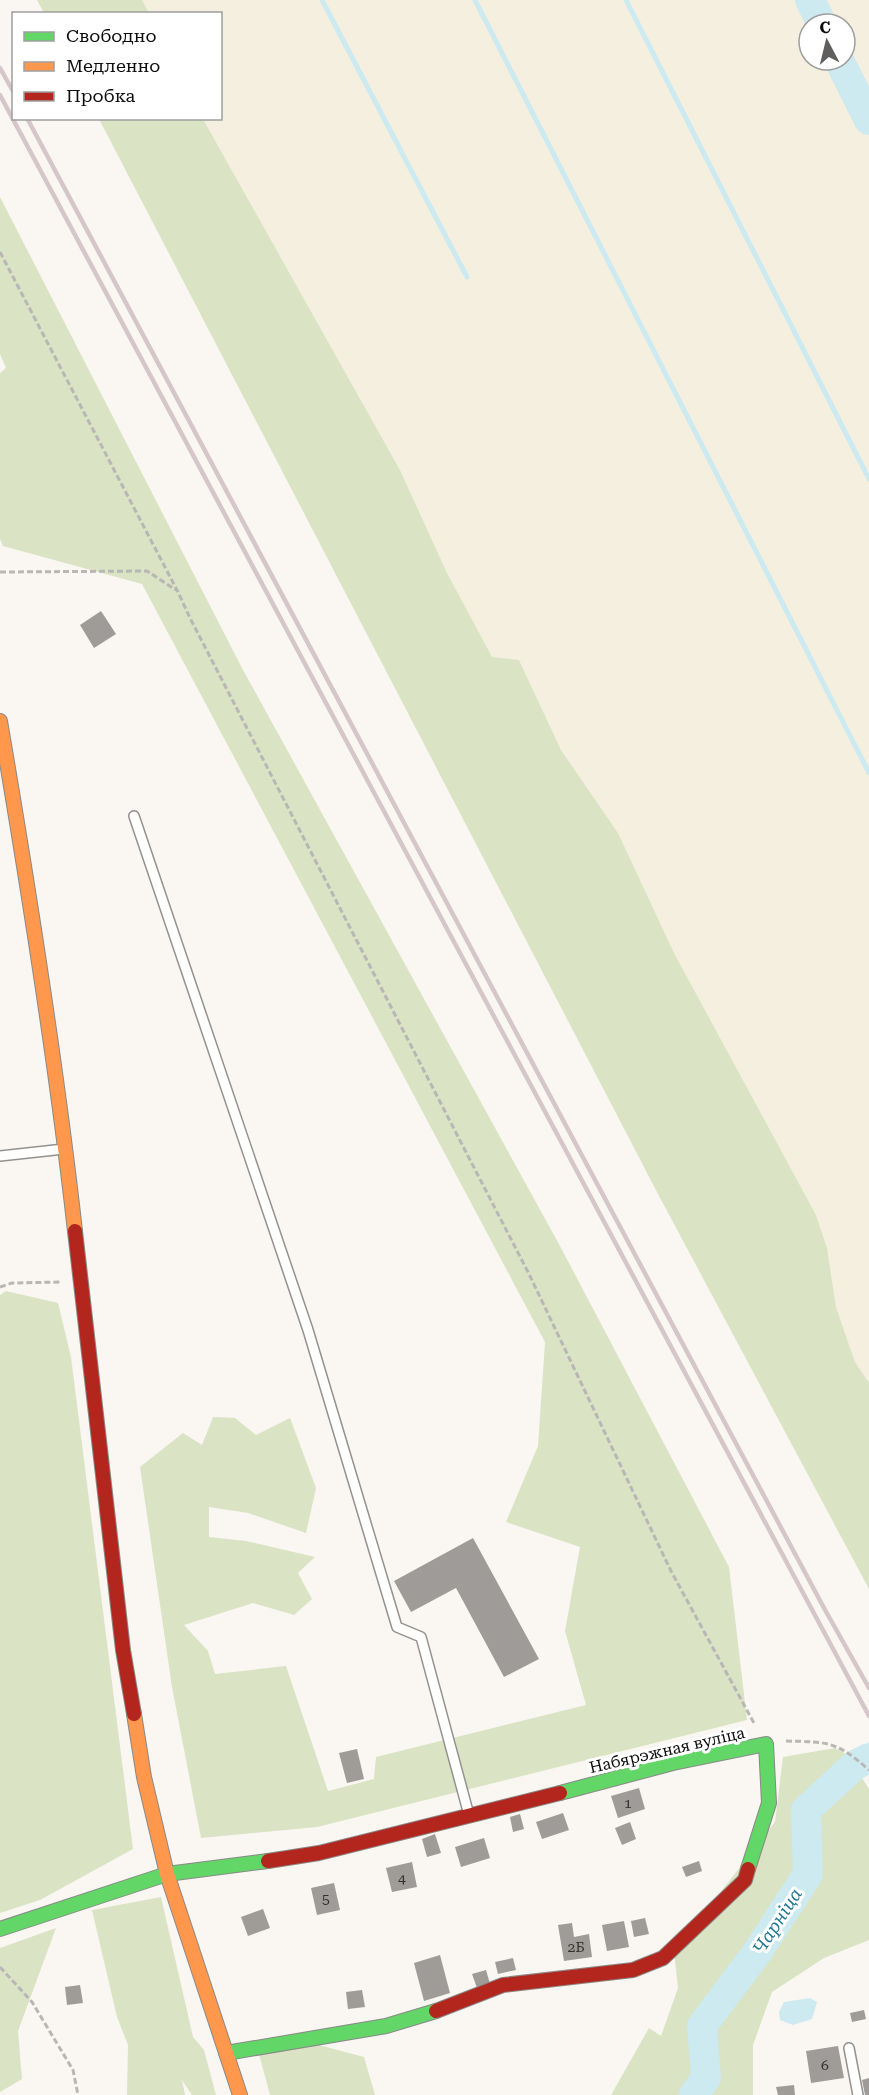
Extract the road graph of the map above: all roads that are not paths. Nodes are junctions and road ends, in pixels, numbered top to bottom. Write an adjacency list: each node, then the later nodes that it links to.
1 (0, 721): 3 (street)
2 (134, 816): 5 (lane)
3 (66, 1149): 4 (lane); 6 (street)
4 (0, 1156)
5 (470, 1817): 6 (street, Набярэжная вуліца); 9 (street, Набярэжная вуліца)
6 (168, 1874): 7 (street, Набярэжная вуліца); 9 (street)
7 (0, 1929)
8 (849, 2048): 11 (lane)
9 (226, 2053): 10 (street)
10 (240, 2095)
11 (858, 2095)

